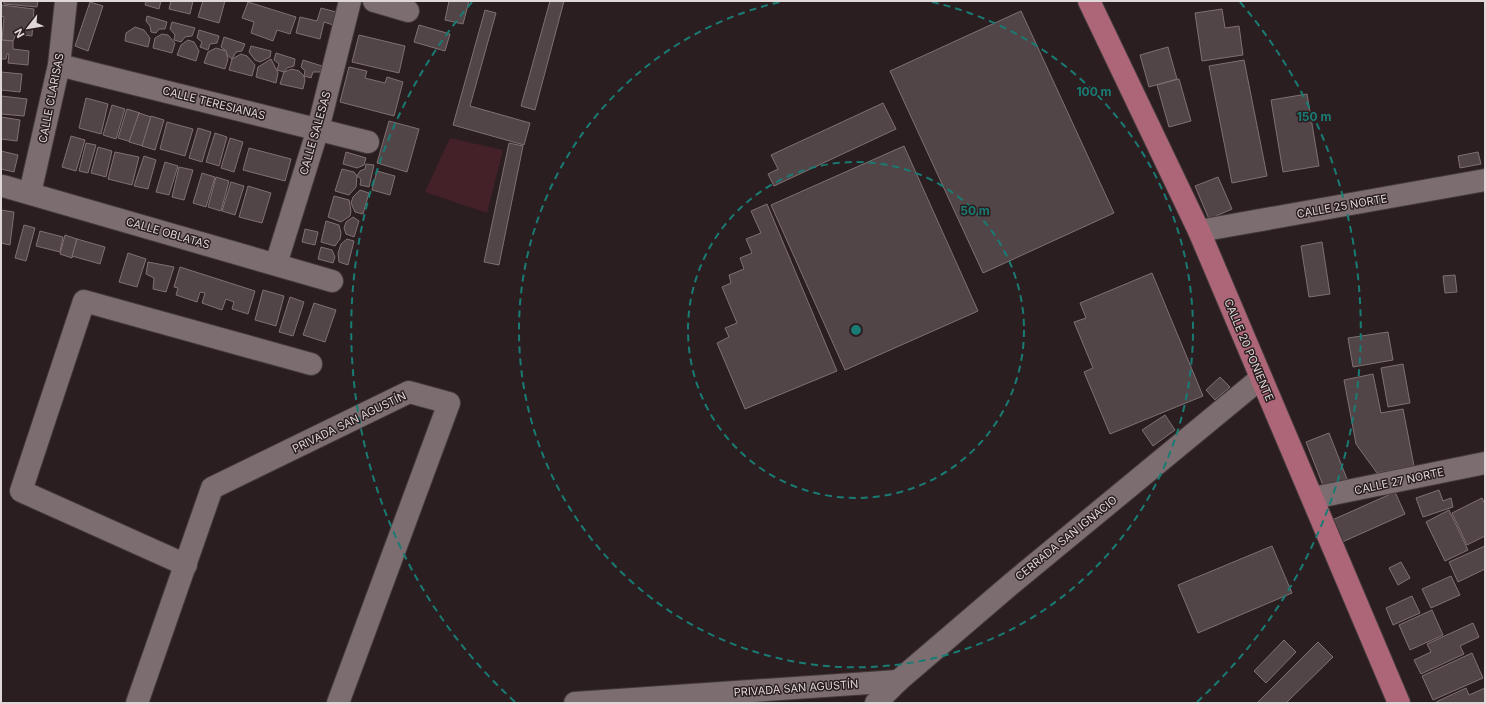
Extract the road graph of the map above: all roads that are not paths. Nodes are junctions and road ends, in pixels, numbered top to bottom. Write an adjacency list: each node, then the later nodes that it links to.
1 (66, 1): 6 (street, CALLE CLARISAS)
2 (350, 1): 7 (street, CALLE SALESAS)
3 (374, 1): 5 (street)
4 (1089, 1): 12 (main road, CALLE 20 PONIENTE)
5 (408, 11)
6 (59, 65): 7 (street, CALLE TERESIANAS); 11 (street, CALLE CLARISAS)
7 (318, 129): 8 (street, CALLE TERESIANAS); 13 (street, CALLE SALESAS)
8 (368, 142)
9 (1485, 180): 12 (street, CALLE 25 NORTE)
10 (3, 186): 11 (street, CALLE OBLATAS)
11 (30, 193): 13 (street, CALLE OBLATAS)
12 (1199, 231): 16 (main road, CALLE 20 PONIENTE)
13 (276, 264): 14 (street, CALLE OBLATAS)
14 (332, 281)
15 (311, 364): 19 (street)
16 (1261, 378): 18 (main road, CALLE 20 PONIENTE); 20 (street, CERRADA SAN IGNACIO)
17 (1485, 463): 18 (street, CALLE 27 NORTE)
18 (1313, 498): 25 (main road, CALLE 20 PONIENTE)
19 (186, 565): 21 (street, PRIVADA SAN AGUSTÍN); 22 (street, PRIVADA SAN AGUSTÍN)
20 (898, 681): 23 (street, PRIVADA SAN AGUSTÍN); 24 (street, CERRADA SAN IGNACIO)
21 (137, 703)
22 (338, 703)
23 (575, 703)
24 (876, 703)
25 (1399, 703)

